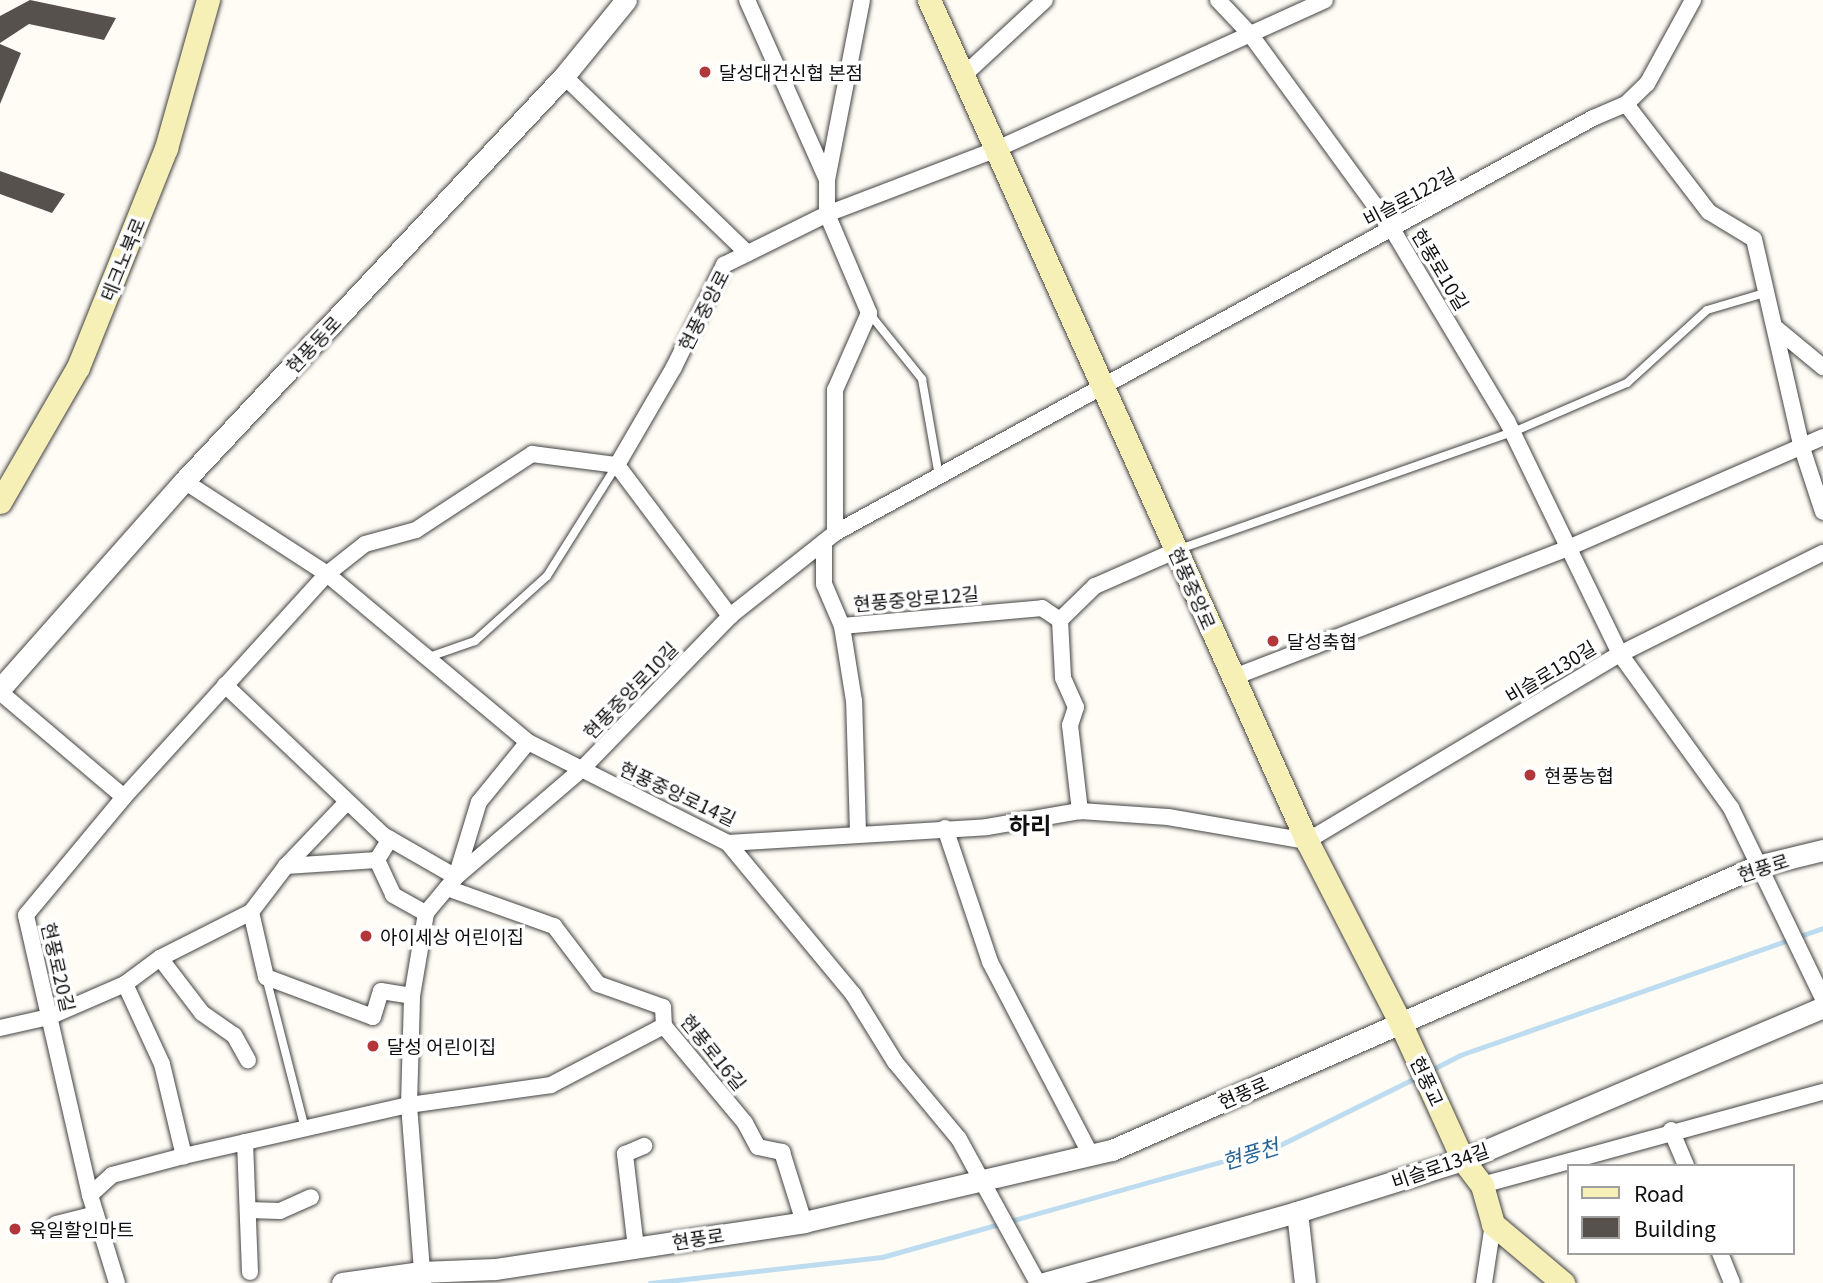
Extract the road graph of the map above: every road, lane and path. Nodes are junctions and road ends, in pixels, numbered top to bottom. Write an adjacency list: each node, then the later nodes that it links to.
1 (208, 0): 30 (main road, 테크노북로)
2 (626, 0): 12 (street, 현풍동로)
3 (747, 0): 15 (street)
4 (862, 0): 15 (street)
5 (929, 0): 11 (main road, 현풍중앙로)
6 (1045, 0): 11 (street)
7 (1218, 0): 10 (street, 현풍로10길)
8 (1325, 0): 10 (street)
9 (1693, 0): 13 (street, 비슬로122길)
10 (1251, 34): 14 (street); 17 (street, 현풍로10길)
11 (964, 75): 14 (main road, 현풍중앙로)
12 (564, 76): 18 (street); 29 (street, 현풍동로)
13 (1626, 104): 17 (street, 비슬로122길); 19 (street)
14 (997, 149): 16 (street, 현풍중앙로); 23 (main road, 현풍중앙로)
15 (827, 180): 16 (street)
16 (827, 214): 18 (street, 현풍중앙로); 20 (street)
17 (1392, 229): 23 (street, 비슬로122길); 24 (street, 현풍로10길)
18 (747, 253): 27 (street, 현풍중앙로)
19 (1768, 292): 21 (street); 24 (lane)
20 (869, 313): 28 (lane); 32 (street)
21 (1777, 329): 22 (street); 26 (street)
22 (1823, 367)
23 (1102, 384): 28 (street, 현풍중앙로10길); 34 (main road, 현풍중앙로)
24 (1513, 432): 33 (street, 현풍로10길); 34 (lane)
25 (1823, 437): 26 (street)
26 (1802, 448): 31 (street); 33 (street)
27 (617, 465): 36 (street); 37 (street); 41 (lane)
28 (940, 480): 32 (street, 현풍중앙로10길)
29 (184, 481): 36 (street, 현풍중앙로14길); 44 (street, 현풍동로)
30 (0, 502)
31 (1823, 512)
32 (830, 538): 37 (street, 현풍중앙로10길); 39 (street)
33 (1569, 548): 40 (street, 현풍로10길); 42 (street)
34 (1177, 550): 38 (street); 42 (main road, 현풍중앙로)
35 (1823, 552): 40 (street, 비슬로130길)
36 (327, 574): 41 (street, 현풍중앙로14길); 43 (street)
37 (730, 616): 46 (street, 현풍중앙로10길)
38 (1060, 620): 39 (street, 현풍중앙로12길); 49 (street)
39 (842, 626): 51 (street, 현풍중앙로12길)
40 (1620, 654): 53 (street, 비슬로130길); 58 (street, 현풍로10길)
41 (427, 658): 45 (street, 현풍중앙로14길)
42 (1234, 677): 53 (main road, 현풍중앙로)
43 (225, 685): 47 (street, 현풍로20길); 48 (street, 현풍로16길)
44 (0, 690): 47 (street, 현풍동로)
45 (528, 742): 46 (street, 현풍중앙로14길); 59 (street, 현풍중앙로10길)
46 (581, 770): 54 (street, 현풍중앙로14길); 59 (street, 현풍중앙로10길)
47 (124, 797): 68 (street, 현풍로20길)
48 (347, 802): 52 (street, 현풍로16길); 57 (street)
49 (1080, 811): 50 (street, 현풍중앙로14길); 53 (street, 현풍중앙로14길)
50 (945, 828): 51 (street, 현풍중앙로14길); 80 (street)
51 (858, 832): 54 (street, 현풍중앙로14길)
52 (390, 839): 56 (street); 59 (street, 현풍로16길)
53 (1307, 841): 69 (main road, 현풍중앙로)
54 (728, 843): 83 (street)
55 (1823, 849): 58 (street, 현풍로)
56 (377, 860): 57 (street); 61 (street)
57 (286, 866): 60 (street)
58 (1757, 866): 66 (street, 현풍로10길); 69 (street, 현풍로)
59 (451, 882): 61 (street, 현풍중앙로10길); 70 (street, 현풍로16길)
60 (251, 912): 62 (street); 63 (street)
61 (426, 913): 65 (street)
62 (160, 958): 64 (street); 72 (street)
63 (266, 978): 65 (street); 75 (lane)
64 (125, 984): 68 (street); 81 (street)
65 (412, 996): 74 (street)
66 (1823, 998)
67 (1823, 1007): 79 (street, 비슬로134길)
68 (49, 1017): 71 (street); 85 (street, 현풍로20길)
69 (1400, 1022): 79 (main road, 현풍교); 80 (street, 현풍로)
70 (664, 1026): 74 (street); 90 (street, 현풍로16길)
71 (0, 1028)
72 (248, 1060)
73 (1823, 1091): 76 (street)
74 (409, 1105): 75 (street); 96 (street)
75 (305, 1129): 77 (street)
76 (1671, 1130): 82 (street); 84 (street)
77 (245, 1142): 81 (street); 87 (street)
78 (644, 1146): 93 (street)
79 (1459, 1150): 84 (main road); 88 (street, 비슬로134길)
80 (1091, 1155): 83 (street, 현풍로)
81 (184, 1156): 85 (street)
82 (1685, 1164)
83 (982, 1180): 90 (street, 현풍로); 99 (street)
84 (1482, 1185): 92 (main road)
85 (90, 1195): 89 (street, 현풍로20길)
86 (311, 1197): 87 (street)
87 (248, 1210): 95 (street)
88 (1297, 1212): 100 (street, 비슬로134길); 101 (street)
89 (96, 1214): 91 (street); 97 (street, 현풍로20길)
90 (804, 1222): 93 (street, 현풍로)
91 (56, 1224)
92 (1493, 1224): 102 (street); 103 (main road)
93 (636, 1248): 96 (street, 현풍로)
94 (1721, 1255): 104 (street)
95 (250, 1272)
96 (422, 1277): 98 (street, 현풍로)
97 (117, 1283)
98 (342, 1283)
99 (1038, 1283)
100 (1044, 1283)
101 (1305, 1283)
102 (1484, 1283)
103 (1563, 1283)
104 (1732, 1283)

